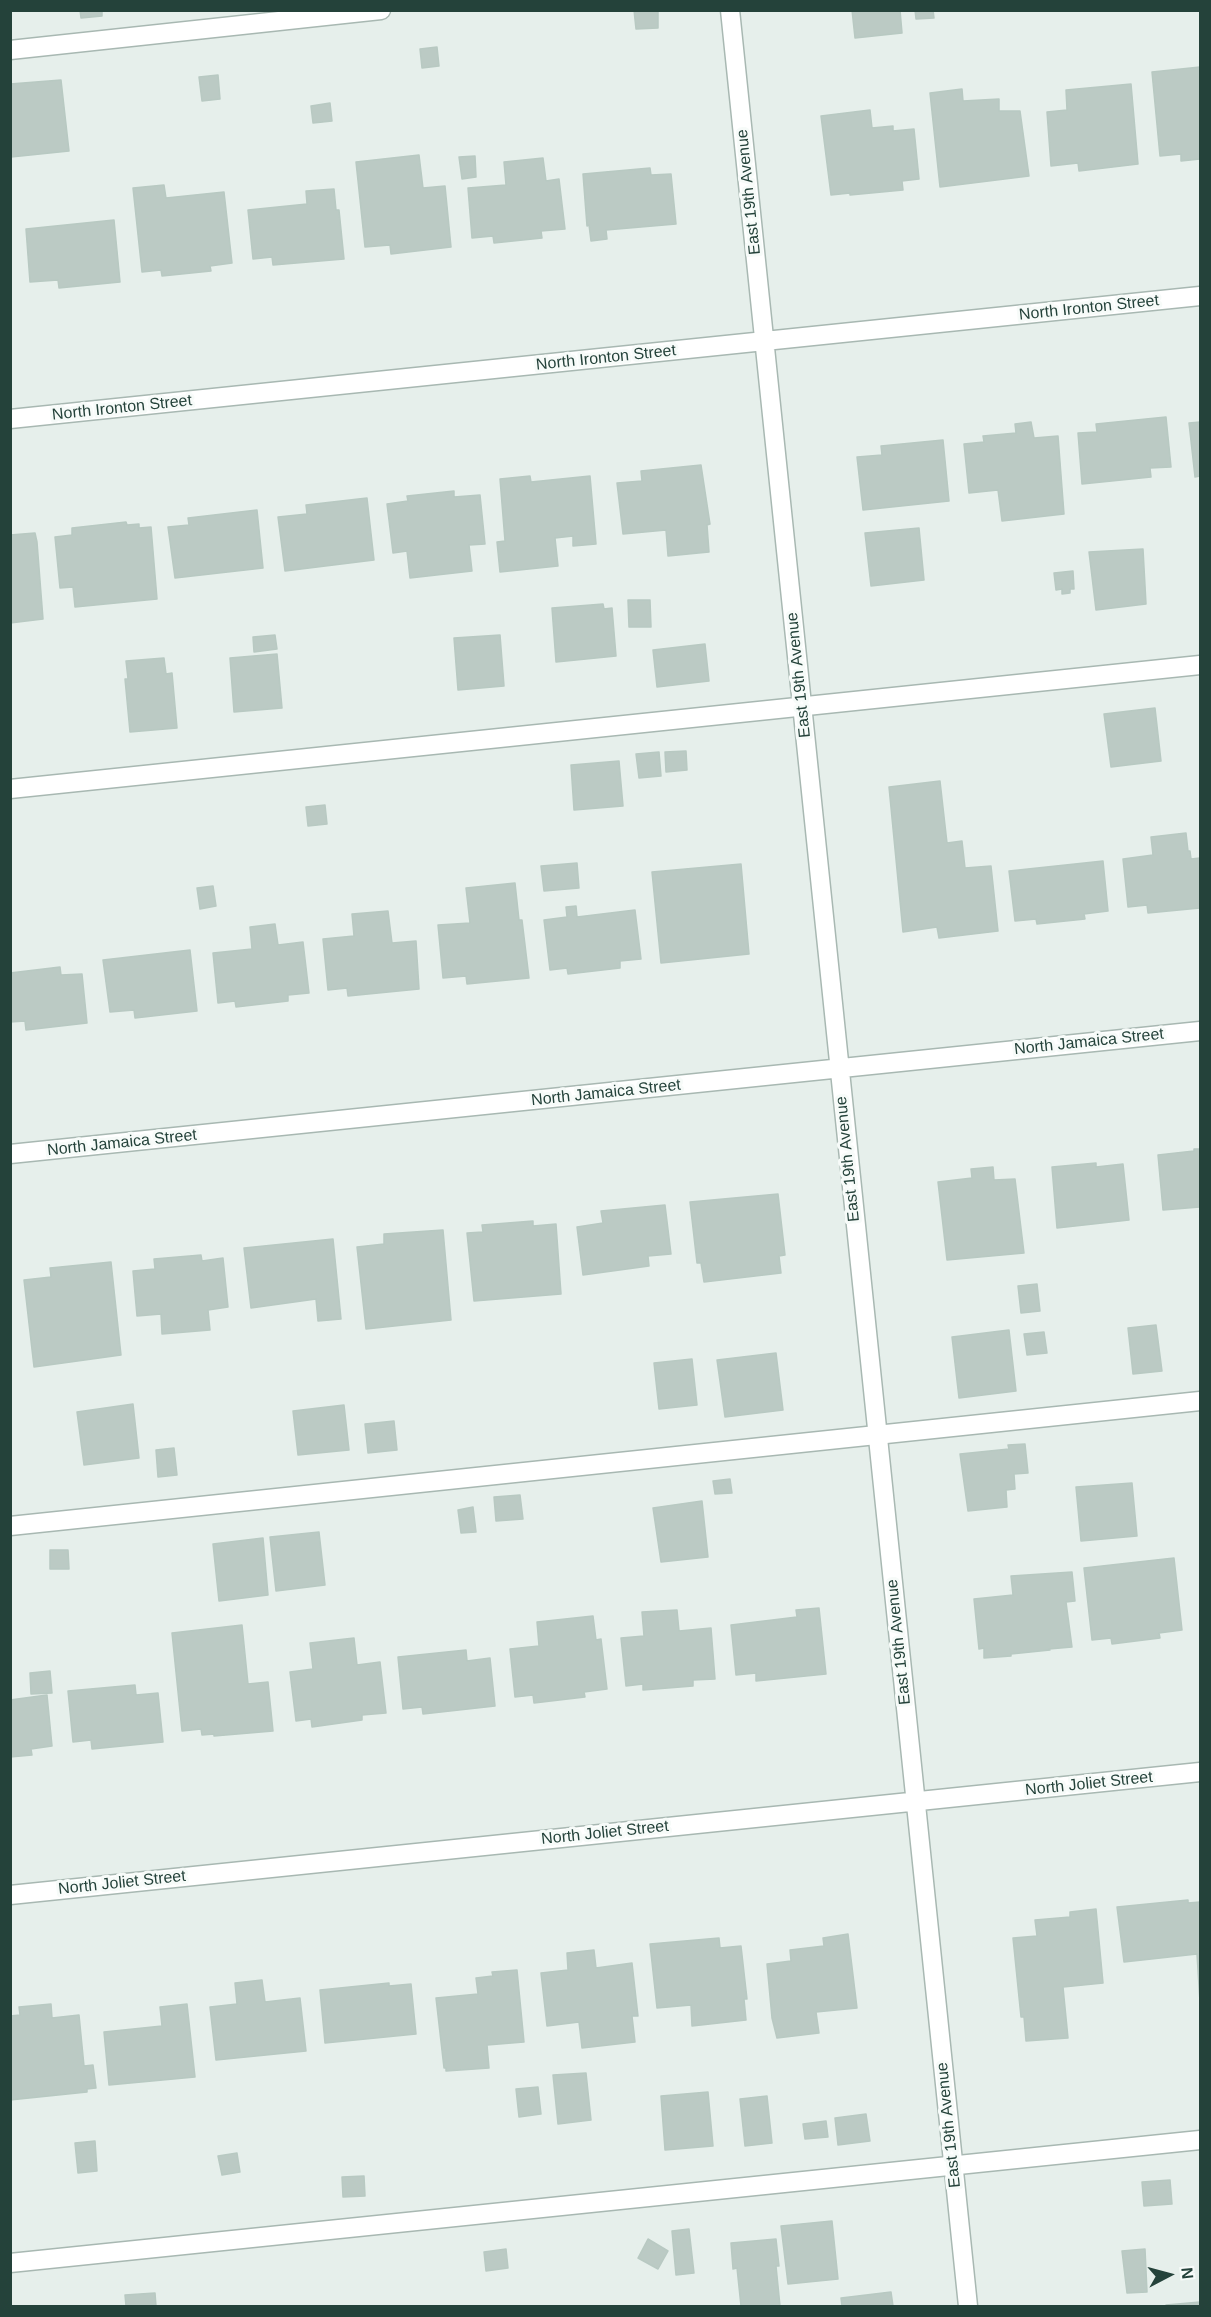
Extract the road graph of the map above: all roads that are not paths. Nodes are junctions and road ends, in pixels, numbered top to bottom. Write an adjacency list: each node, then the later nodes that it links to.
1 (381, 10): 3 (street)
2 (730, 10): 5 (street, East 19th Avenue)
3 (10, 50)
4 (1200, 296): 5 (street, North Ironton Street)
5 (765, 341): 6 (street, North Ironton Street); 8 (street, East 19th Avenue)
6 (10, 419)
7 (1200, 666): 8 (street)
8 (802, 706): 9 (street); 11 (street, East 19th Avenue)
9 (10, 789)
10 (1200, 1031): 11 (street, North Jamaica Street)
11 (838, 1068): 12 (street, North Jamaica Street); 14 (street, East 19th Avenue)
12 (10, 1154)
13 (1200, 1401): 14 (street)
14 (877, 1435): 15 (street); 17 (street, East 19th Avenue)
15 (10, 1526)
16 (1200, 1772): 17 (street, North Joliet Street)
17 (916, 1802): 18 (street, North Joliet Street); 20 (street, East 19th Avenue)
18 (10, 1895)
19 (1200, 2140): 20 (street)
20 (953, 2166): 21 (street); 22 (street, East 19th Avenue)
21 (10, 2263)
22 (968, 2307)

